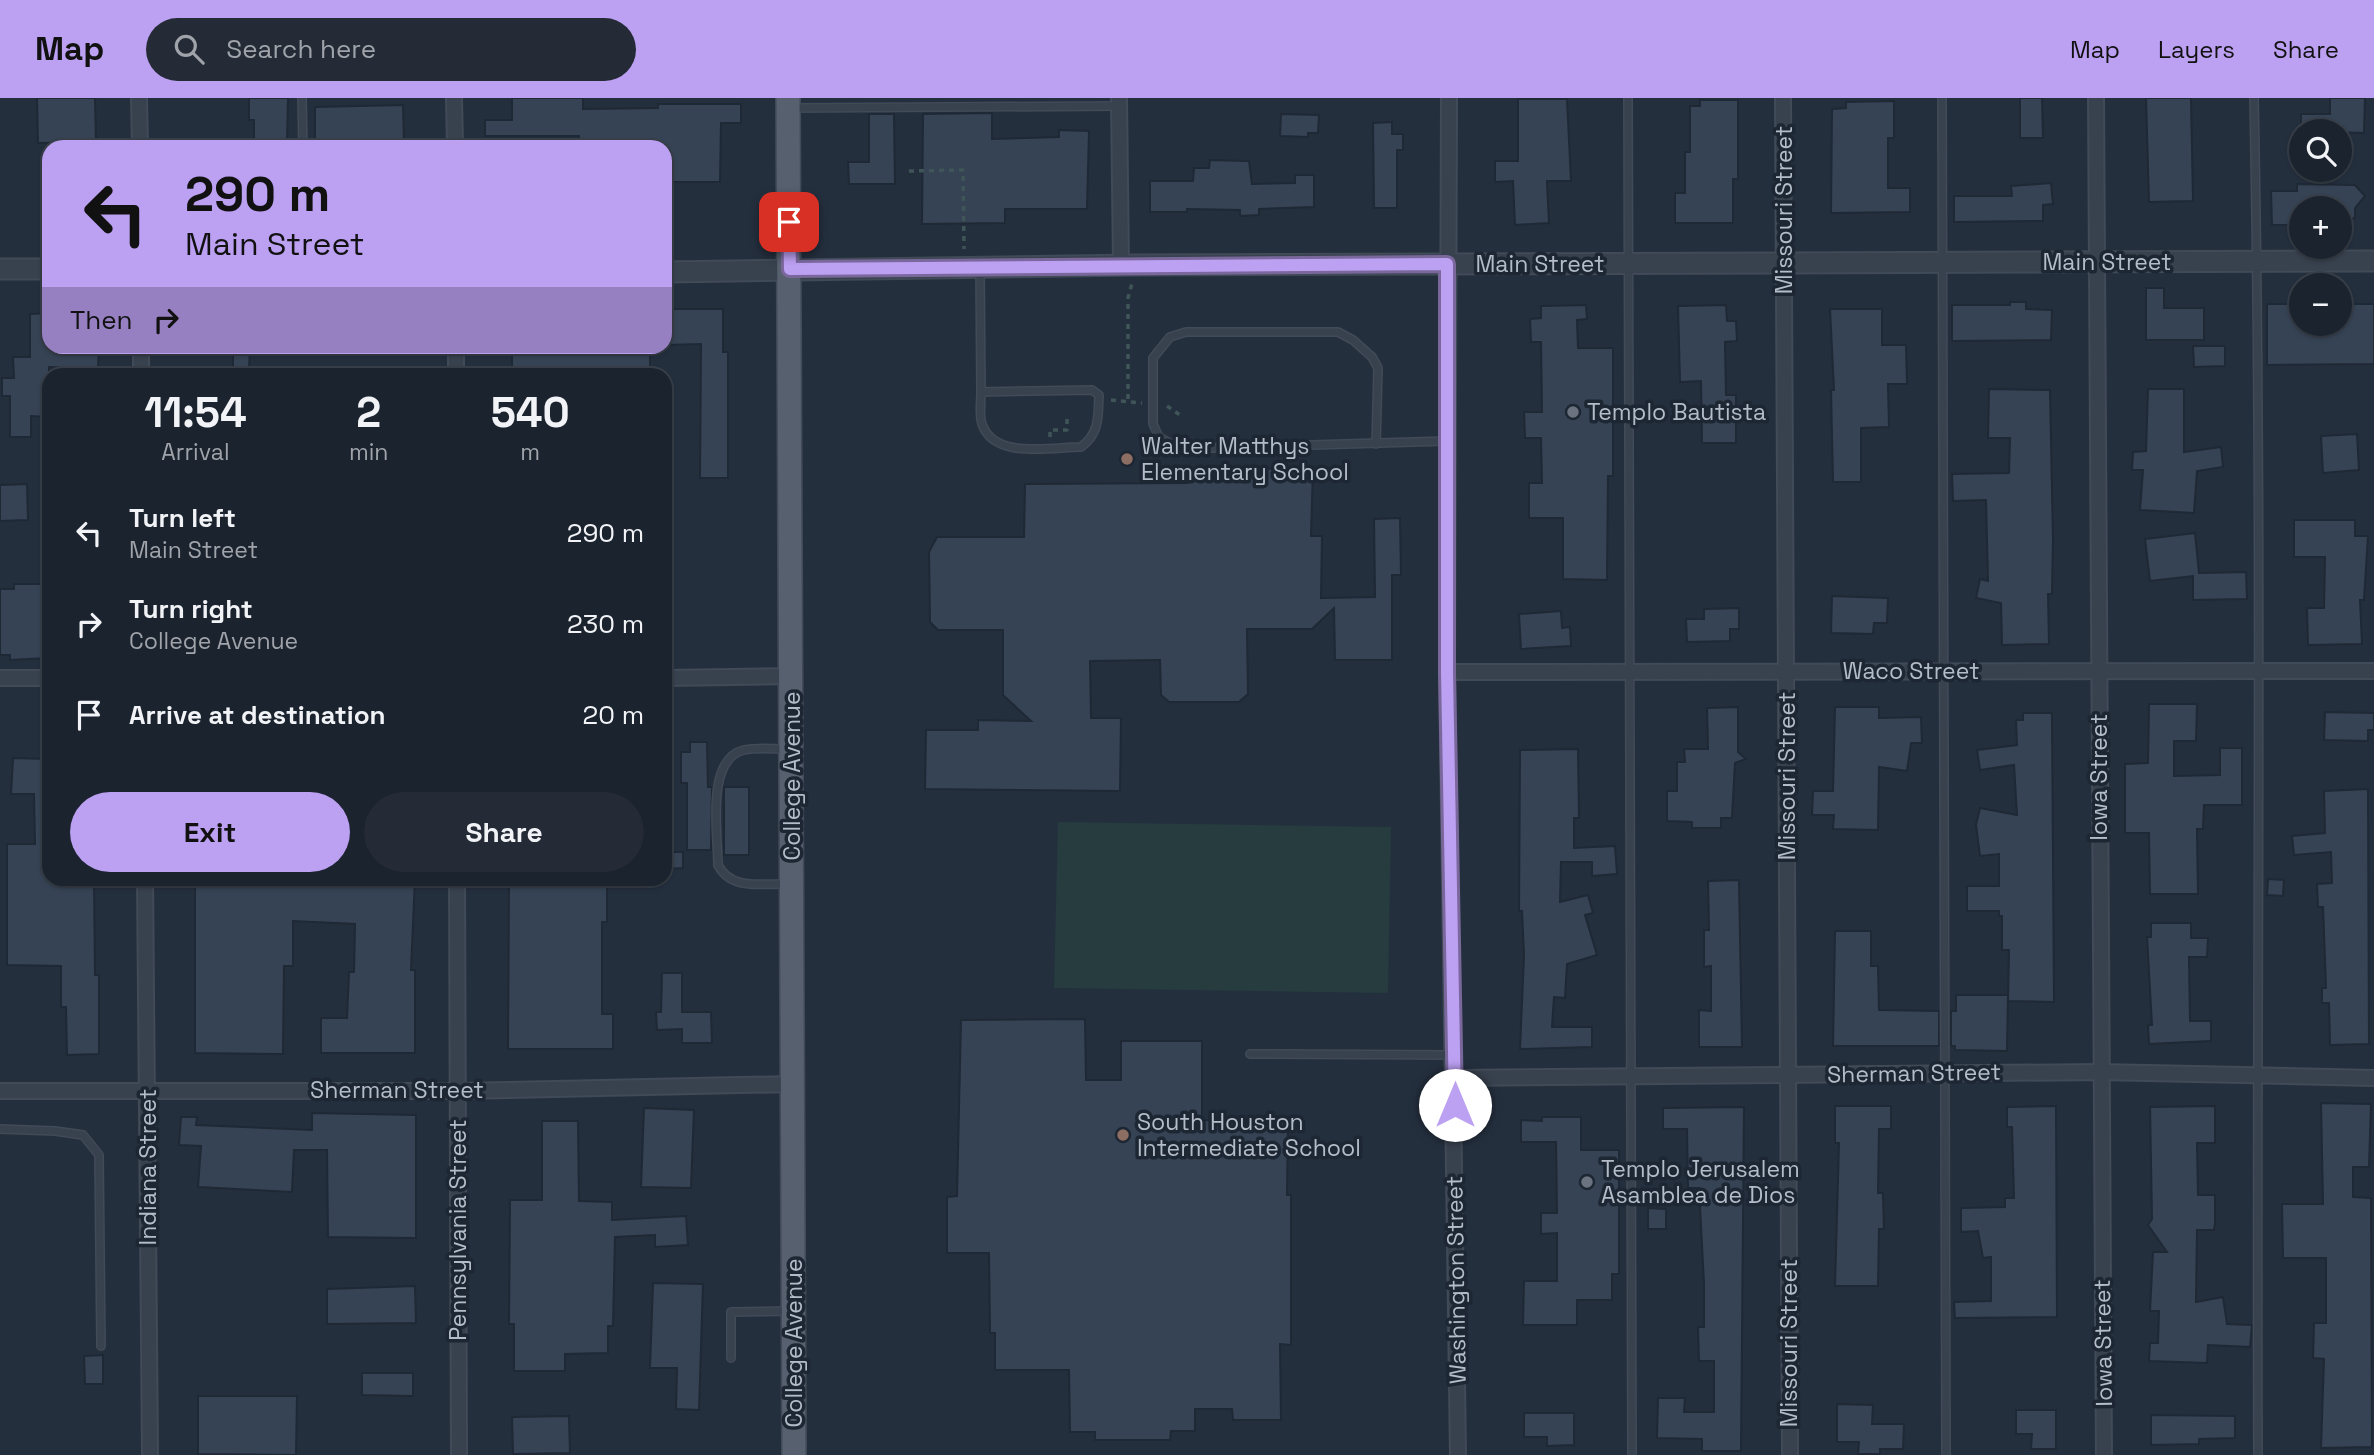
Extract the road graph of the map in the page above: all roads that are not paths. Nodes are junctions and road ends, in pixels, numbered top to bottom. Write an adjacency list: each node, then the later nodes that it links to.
1 (139, 98): 14 (street)
2 (302, 98): 15 (lane)
3 (454, 98): 16 (street)
4 (964, 98): 13 (lane)
5 (1449, 98): 23 (street, Washington Street)
6 (1629, 98): 21 (lane)
7 (1783, 98): 22 (street, Missouri Street)
8 (1942, 98): 19 (lane)
9 (2096, 98): 20 (street, Iowa Street)
10 (2254, 98): 17 (lane)
11 (1119, 102): 13 (lane); 24 (street)
12 (788, 103): 13 (lane); 27 (main road, College Avenue)
13 (965, 108)
14 (139, 140)
15 (303, 140)
16 (455, 140)
17 (2257, 261): 18 (street, Main Street); 20 (street, Main Street); 36 (lane)
18 (2374, 261)
19 (1942, 262): 20 (street, Main Street); 22 (street, Main Street); 34 (lane)
20 (2097, 262): 35 (street, Iowa Street)
21 (1629, 263): 22 (street, Main Street); 23 (street, Main Street); 39 (lane)
22 (1784, 263): 33 (street, Missouri Street)
23 (1447, 264): 24 (street, Main Street); 31 (street, Washington Street)
24 (1129, 266): 25 (street, Main Street)
25 (972, 268): 27 (street, Main Street); 30 (lane)
26 (42, 269): 28 (street)
27 (790, 269): 29 (street, Main Street); 40 (main road, College Avenue)
28 (0, 270)
29 (672, 272)
30 (981, 392): 30 (lane)
31 (1447, 441): 32 (lane); 38 (street, Washington Street)
32 (1376, 444): 32 (lane)
33 (1787, 671): 34 (street, Waco Street); 39 (street, Waco Street); 52 (street, Missouri Street)
34 (1944, 671): 35 (street, Waco Street); 51 (lane)
35 (2099, 671): 36 (street, Waco Street); 50 (street, Iowa Street)
36 (2259, 671): 37 (street, Waco Street); 54 (lane)
37 (2374, 671)
38 (1447, 672): 39 (street, Waco Street); 49 (street, Washington Street)
39 (1630, 672): 53 (lane)
40 (791, 676): 43 (street); 44 (main road, College Avenue)
41 (0, 678): 42 (street)
42 (42, 678)
43 (672, 678)
44 (791, 749): 45 (main road, College Avenue); 45 (lane)
45 (792, 884): 57 (main road, College Avenue)
46 (145, 886): 59 (street, Indiana Street)
47 (457, 886): 60 (street, Pennsylvania Street)
48 (1250, 1054): 49 (lane)
49 (1455, 1055): 56 (street, Washington Street)
50 (2100, 1072): 51 (street, Sherman Street); 54 (street, Sherman Street); 72 (street, Iowa Street)
51 (1946, 1073): 52 (street, Sherman Street); 71 (lane)
52 (1789, 1074): 53 (street, Sherman Street); 70 (street, Missouri Street)
53 (1632, 1076): 56 (street, Sherman Street); 69 (lane)
54 (2256, 1076): 55 (street, Sherman Street); 73 (lane)
55 (2374, 1077)
56 (1455, 1078): 68 (street, Washington Street)
57 (793, 1084): 60 (street, Sherman Street); 62 (main road, College Avenue)
58 (0, 1091): 59 (street, Sherman Street)
59 (147, 1091): 60 (street, Sherman Street); 65 (street, Indiana Street)
60 (457, 1091): 66 (street, Pennsylvania Street)
61 (0, 1129): 63 (lane)
62 (793, 1311): 64 (lane); 67 (main road, College Avenue)
63 (101, 1346)
64 (731, 1359)
65 (150, 1455)
66 (459, 1455)
67 (794, 1455)
68 (1458, 1455)
69 (1632, 1455)
70 (1790, 1455)
71 (1946, 1455)
72 (2104, 1455)
73 (2259, 1455)

